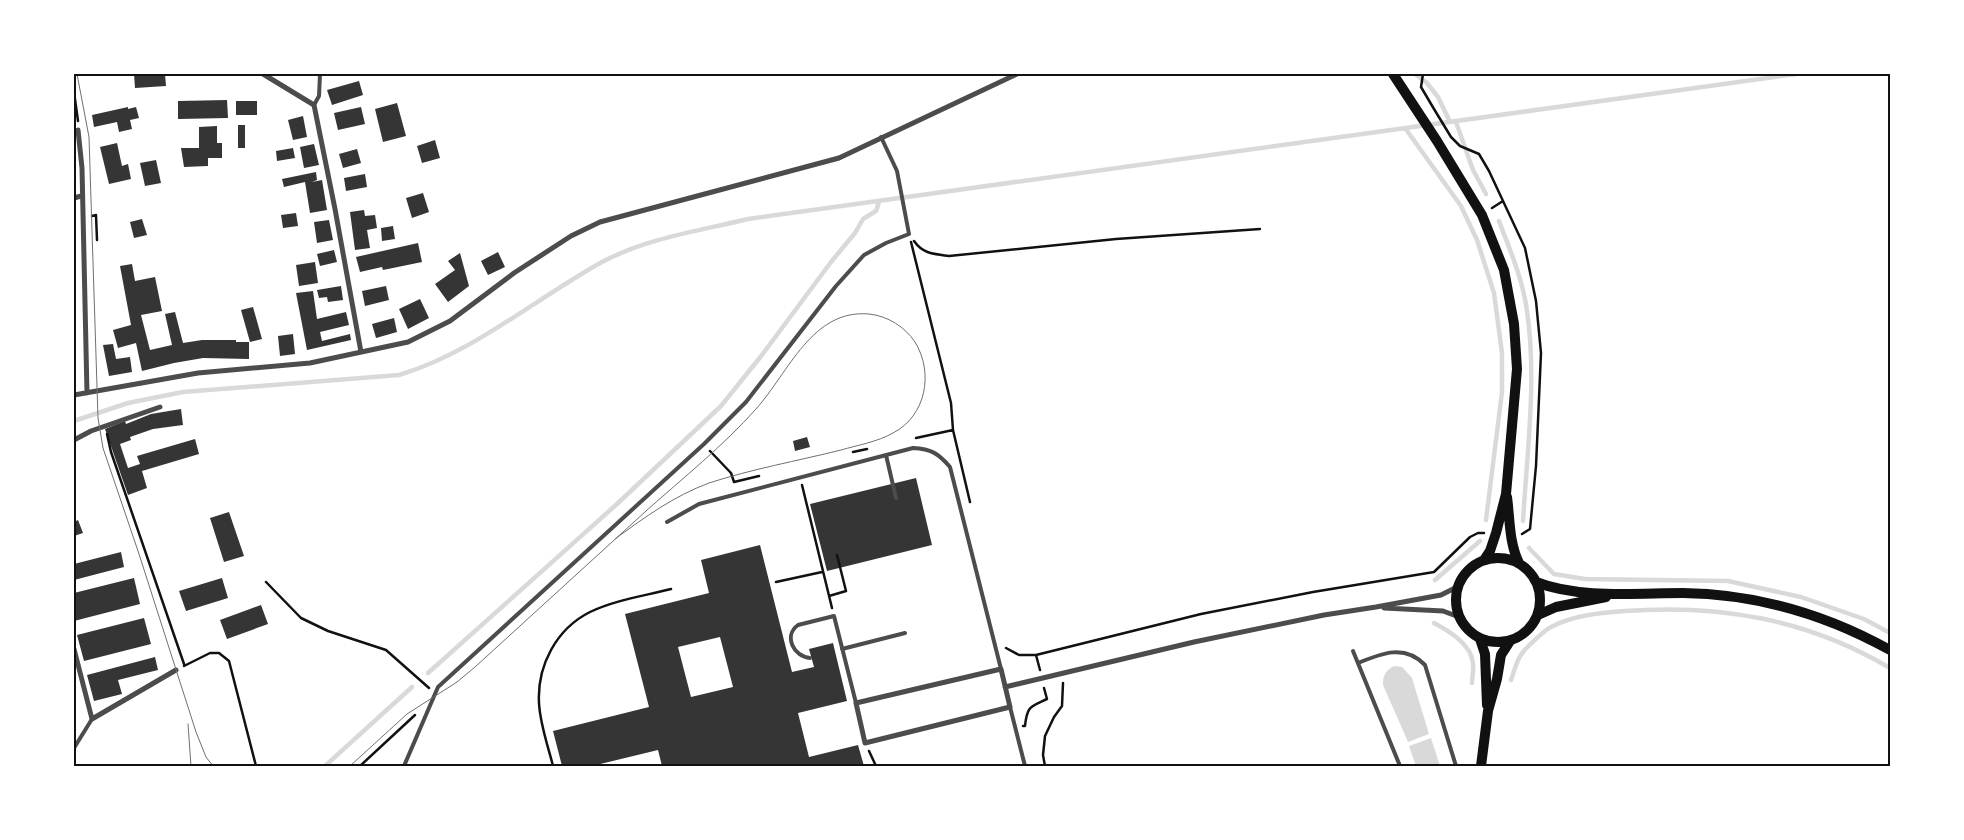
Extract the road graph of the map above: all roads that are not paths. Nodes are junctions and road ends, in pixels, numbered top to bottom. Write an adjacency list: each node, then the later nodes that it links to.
1 (262, 74): 5 (street)
2 (320, 74): 5 (lane)
3 (1017, 74): 7 (street)
4 (1393, 74): 16 (main road)
5 (314, 105): 10 (street)
6 (78, 130): 8 (street)
7 (882, 137): 10 (street); 44 (lane)
8 (81, 196): 9 (street); 11 (street)
9 (74, 198)
10 (361, 352): 11 (street)
11 (87, 393): 12 (street)
12 (74, 395)
13 (160, 407): 14 (street)
14 (74, 440)
15 (886, 455): 17 (lane); 18 (lane); 36 (lane)
16 (1506, 494): 19 (main road); 20 (main road)
17 (896, 498)
18 (667, 522)
19 (1484, 560): 20 (main road); 22 (main road)
20 (1519, 563): 21 (main road)
21 (1536, 582): 23 (main road); 25 (main road)
22 (1457, 587): 24 (street); 26 (main road)
23 (1617, 595): 25 (main road); 32 (main road)
24 (1376, 608): 26 (street); 38 (street)
25 (1538, 615): 29 (main road)
26 (1459, 617): 28 (main road)
27 (905, 633): 31 (lane)
28 (1480, 639): 29 (main road); 41 (main road)
29 (1510, 641): 41 (main road)
30 (74, 649): 42 (street)
31 (842, 649): 34 (lane); 39 (lane)
32 (1890, 650)
33 (1353, 651): 35 (lane)
34 (810, 658)
35 (1358, 663): 46 (lane); 47 (lane)
36 (1001, 669): 38 (street); 39 (street)
37 (176, 670): 42 (street)
38 (1005, 686): 40 (street)
39 (856, 703): 40 (street)
40 (1010, 707): 45 (lane)
41 (1488, 712): 48 (main road)
42 (92, 719): 43 (lane)
43 (74, 748)
44 (404, 766)
45 (1024, 766)
46 (1400, 766)
47 (1456, 766)
48 (1481, 766)

